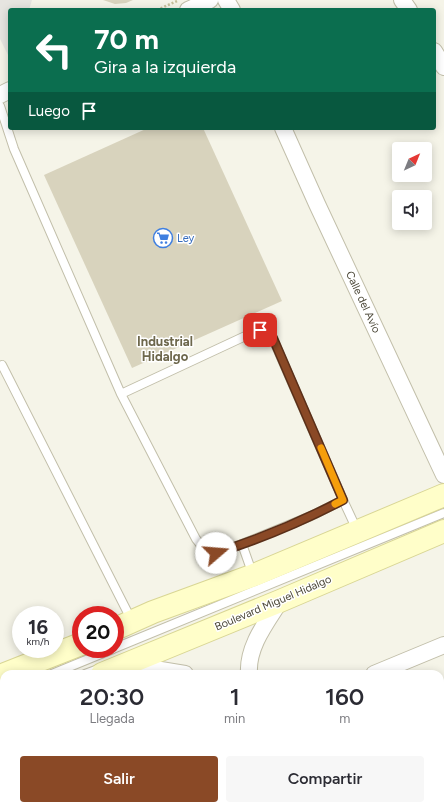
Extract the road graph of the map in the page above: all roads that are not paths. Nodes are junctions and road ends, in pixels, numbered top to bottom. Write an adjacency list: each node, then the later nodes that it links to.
1 (210, 0): 2 (street)
2 (192, 8)
3 (436, 54): 4 (street)
4 (444, 67)
5 (0, 106): 8 (lane)
6 (285, 130): 9 (street, Calle del Avío)
7 (2, 365): 19 (lane)
8 (121, 394): 11 (lane); 16 (lane)
9 (444, 475)
10 (444, 496): 15 (main road)
11 (343, 500): 15 (lane); 16 (lane)
12 (444, 513): 23 (lane)
13 (444, 525): 30 (lane)
14 (444, 531): 18 (main road, Boulevard Miguel Hidalgo)
15 (358, 532): 17 (main road)
16 (242, 544): 17 (lane)
17 (254, 575): 20 (main road)
18 (280, 601): 24 (main road, Boulevard Miguel Hidalgo); 33 (street)
19 (115, 606)
20 (124, 625)
21 (444, 645): 34 (street)
22 (72, 648): 28 (main road)
23 (124, 651)
24 (124, 652)
25 (104, 658): 29 (lane)
26 (114, 658): 31 (main road, Boulevard Miguel Hidalgo)
27 (124, 658): 32 (street)
28 (15, 670)
29 (65, 670)
30 (95, 670)
31 (105, 670)
32 (148, 670)
33 (249, 670)
34 (385, 670)

